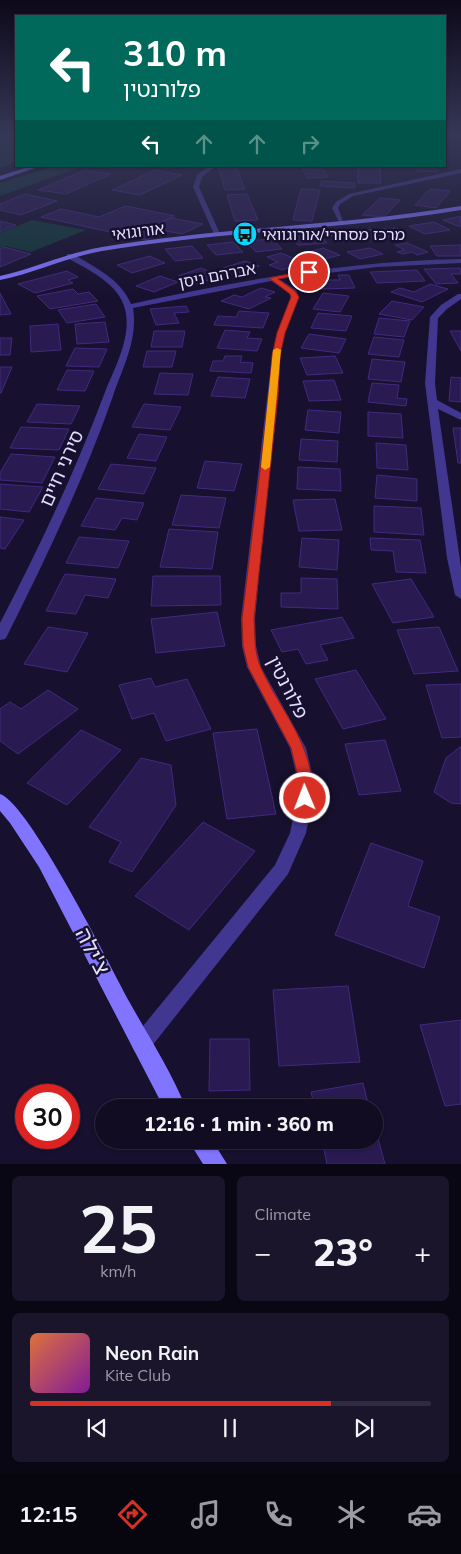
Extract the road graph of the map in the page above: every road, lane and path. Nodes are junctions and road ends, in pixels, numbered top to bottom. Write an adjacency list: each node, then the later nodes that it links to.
1 (197, 188): 5 (street)
2 (381, 188): 4 (street)
3 (461, 208): 4 (street, אורוגואי)
4 (342, 223): 5 (street, אורוגואי)
5 (218, 234): 6 (street, אורוגואי)
6 (70, 256): 8 (street, אורוגואי); 11 (street)
7 (461, 261): 9 (street, אברהם ניסן)
8 (0, 278)
9 (272, 278): 11 (street, אברהם ניסן); 18 (street, פלורנטין)
10 (461, 296): 12 (street)
11 (128, 307): 16 (street, סירני חיים)
12 (433, 402): 13 (street); 14 (street)
13 (461, 419): 14 (street)
14 (443, 423): 15 (street)
15 (461, 596)
16 (0, 636)
17 (0, 800): 18 (street, צ'ילה)
18 (141, 1044): 19 (street, צ'ילה)
19 (171, 1099)
20 (205, 1149): 21 (street)
21 (216, 1164)

